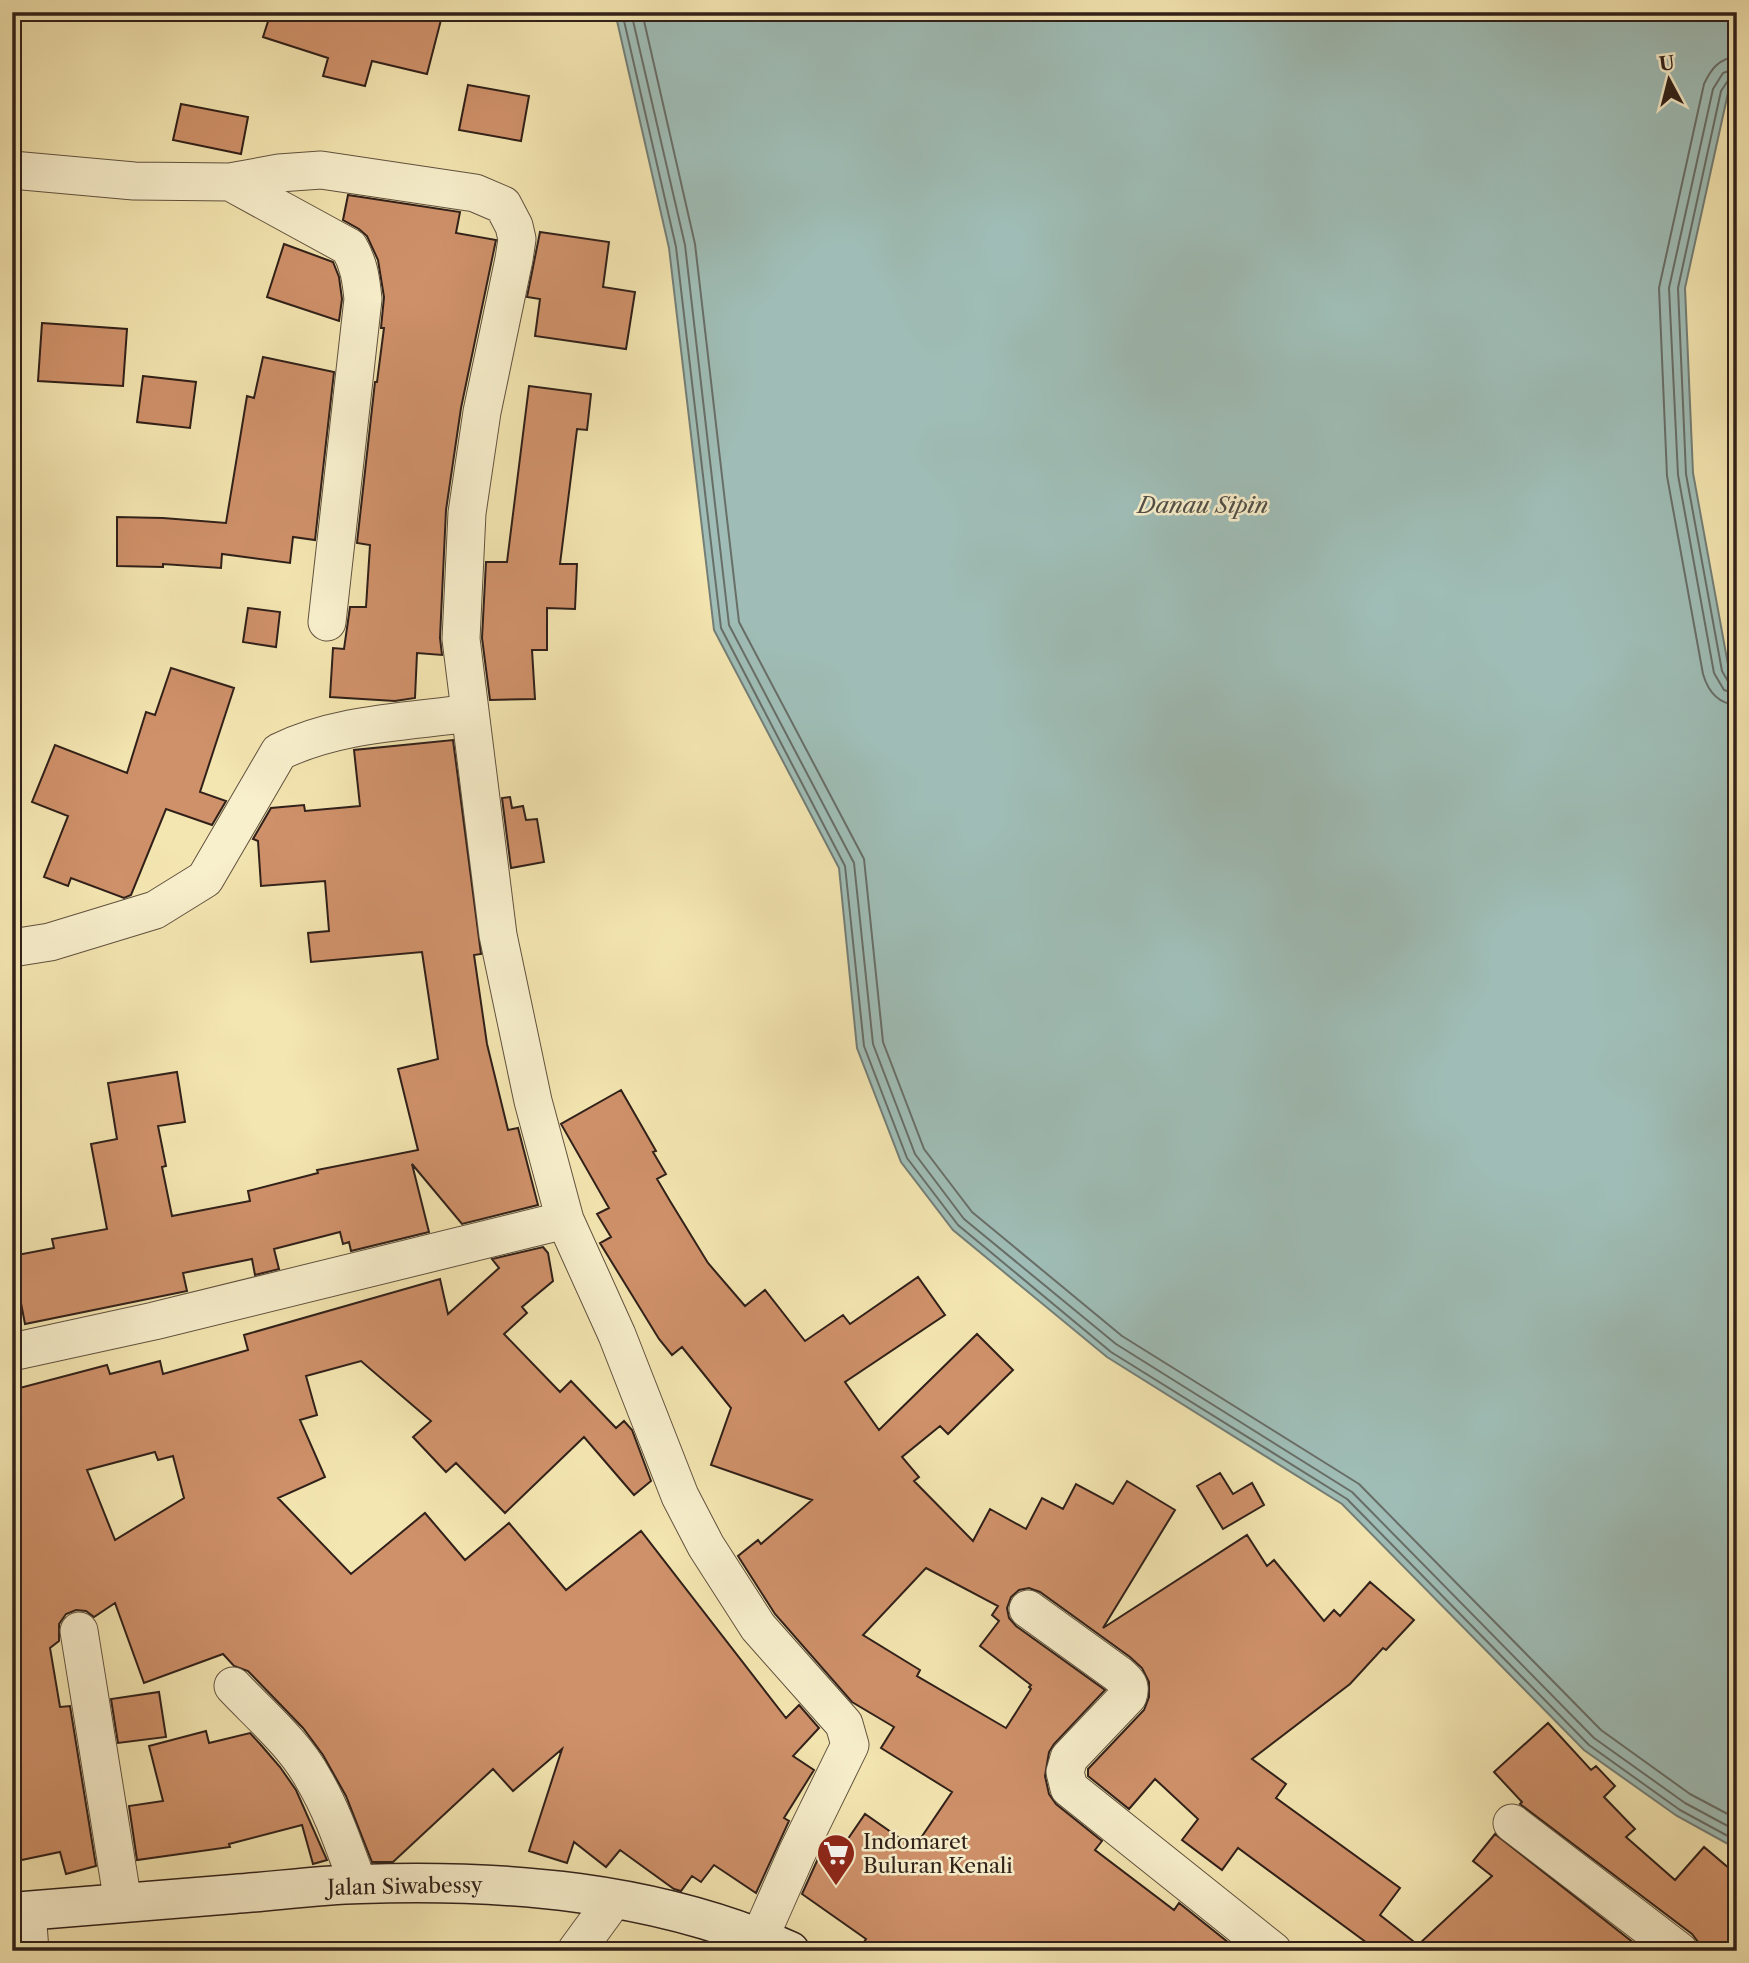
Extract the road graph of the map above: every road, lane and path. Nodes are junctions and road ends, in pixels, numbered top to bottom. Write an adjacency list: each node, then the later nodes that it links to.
1 (12, 170): 2 (street)
2 (230, 182): 3 (street); 4 (street)
3 (327, 622)
4 (470, 713): 5 (street); 6 (street)
5 (12, 948)
6 (565, 1220): 7 (street); 16 (street)
7 (12, 1352)
8 (1028, 1609): 19 (street)
9 (79, 1631): 14 (street)
10 (233, 1686): 12 (street)
11 (1512, 1823): 20 (street)
12 (358, 1884): 13 (main road, Jalan Siwabessy); 14 (main road, Jalan Siwabessy)
13 (614, 1899): 16 (main road, Jalan Siwabessy); 18 (street)
14 (123, 1903): 15 (main road, Jalan Siwabessy)
15 (20, 1912): 17 (street)
16 (775, 1944)
17 (30, 1951)
18 (576, 1951)
19 (1273, 1951)
20 (1679, 1951)

